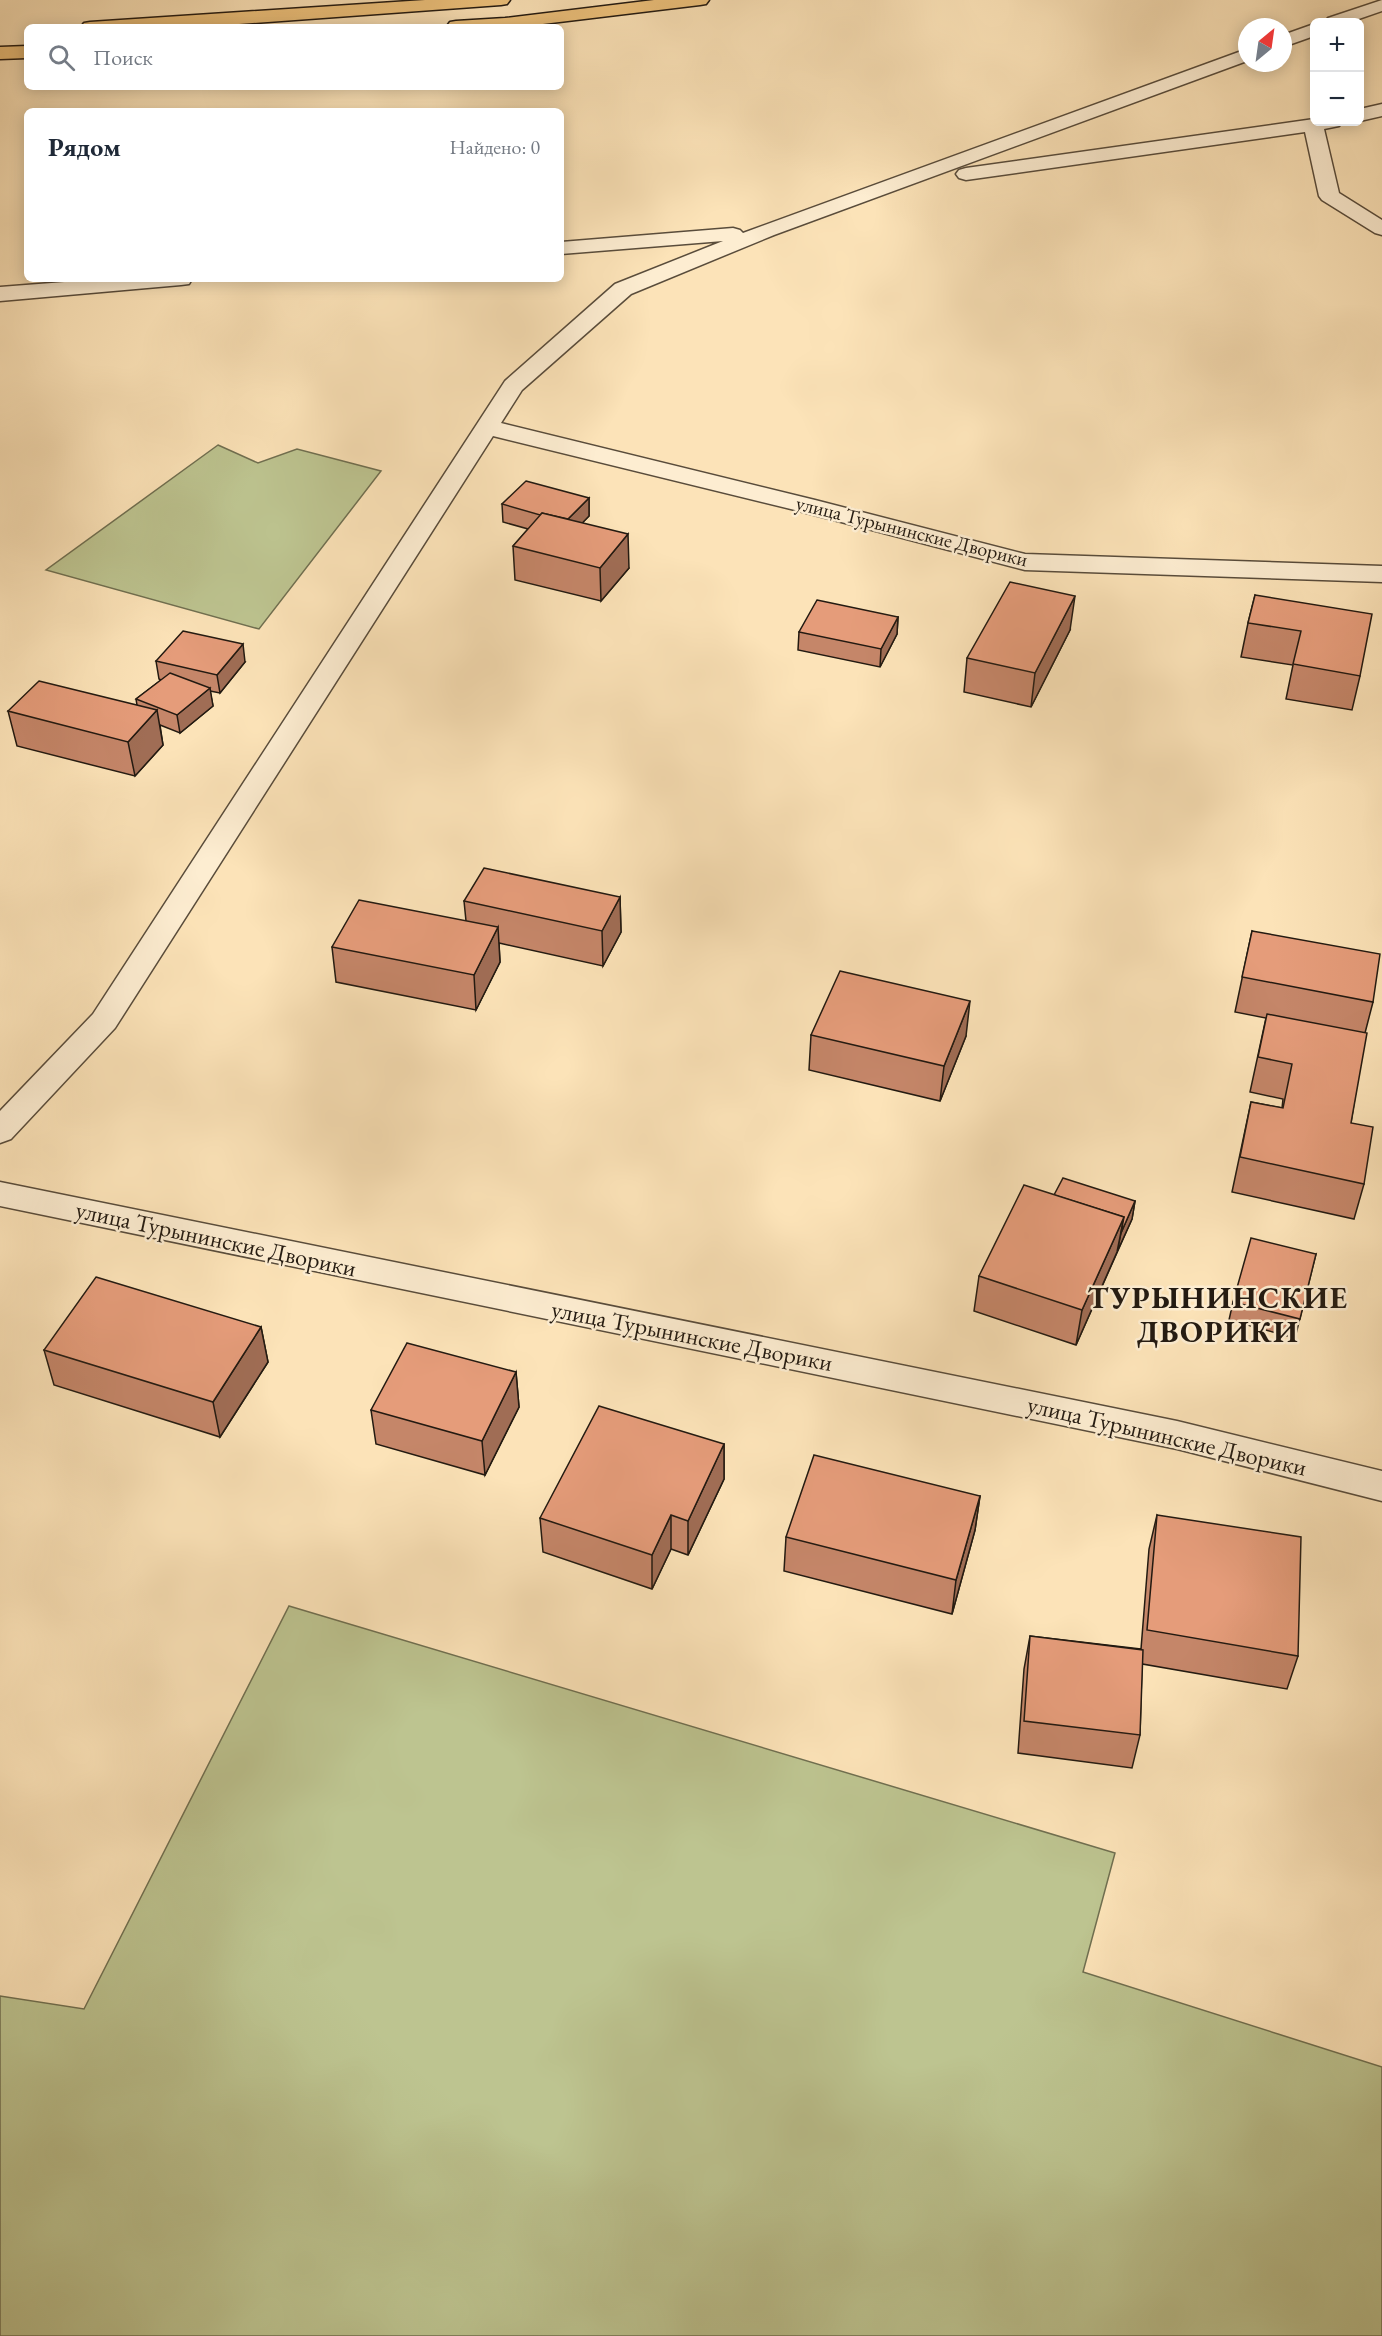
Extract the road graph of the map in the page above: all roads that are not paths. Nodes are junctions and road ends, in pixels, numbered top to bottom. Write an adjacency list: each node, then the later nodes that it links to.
1 (501, 0): 5 (highway)
2 (700, 0): 6 (highway)
3 (1382, 5): 4 (street)
4 (1345, 18)
5 (163, 24)
6 (491, 24)
7 (1310, 31): 8 (street)
8 (1292, 38)
9 (24, 52): 10 (highway)
10 (0, 53)
11 (1238, 58): 16 (street)
12 (1369, 113): 13 (street)
13 (1382, 125)
14 (1310, 126): 16 (street)
15 (1323, 126): 17 (street)
16 (904, 182): 18 (street)
17 (1382, 229)
18 (766, 231): 19 (street); 22 (street)
19 (564, 248)
20 (145, 282): 21 (street)
21 (0, 294)
22 (486, 427): 23 (street, улица Турынинские Дворики); 24 (street)
23 (1382, 574)
24 (0, 1131)
25 (0, 1194): 26 (street, улица Турынинские Дворики)
26 (1382, 1486)

